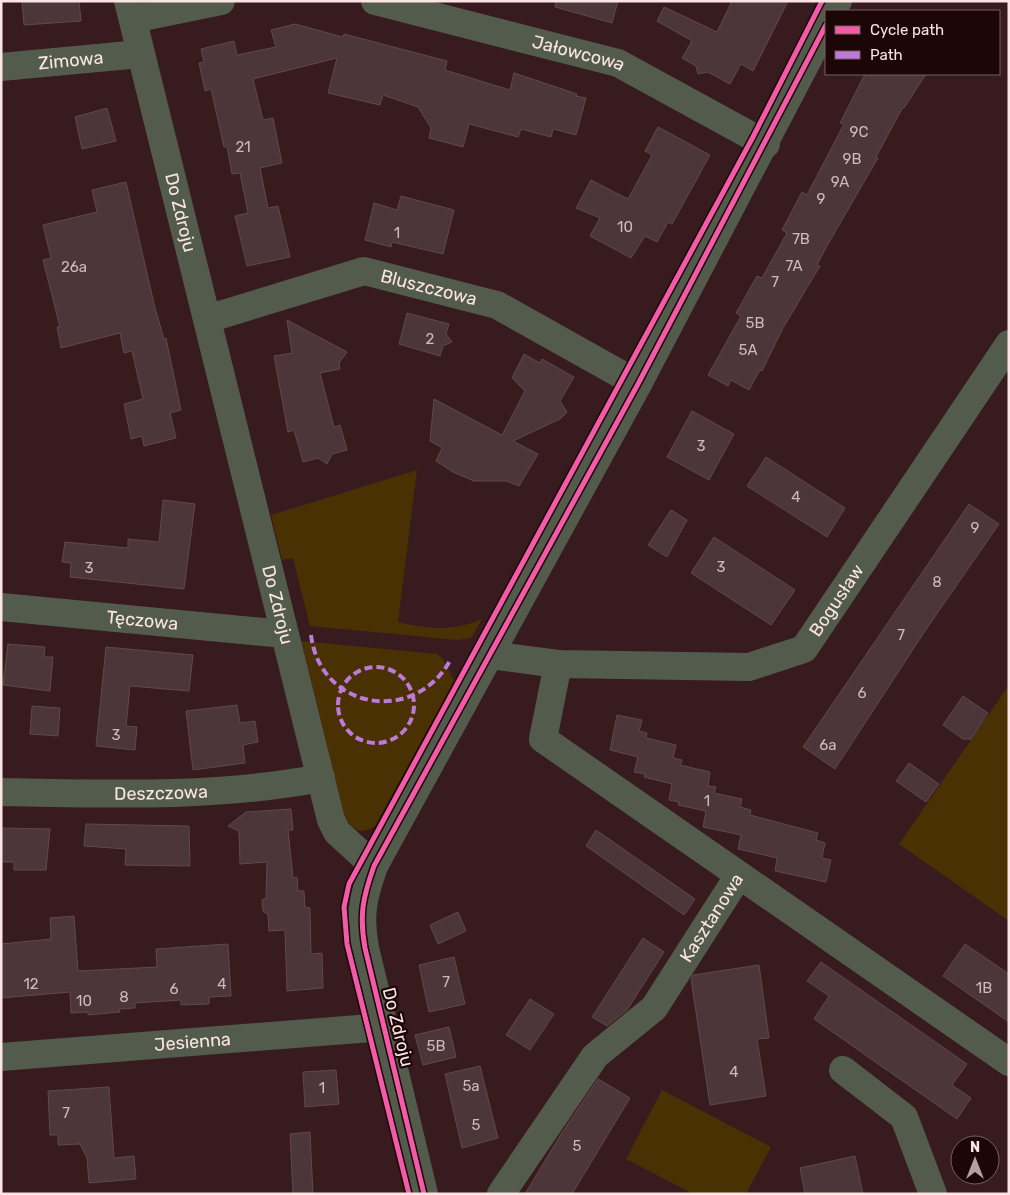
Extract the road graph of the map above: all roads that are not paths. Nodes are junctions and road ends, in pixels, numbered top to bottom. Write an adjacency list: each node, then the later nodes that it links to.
1 (221, 1): 3 (street)
2 (375, 1): 7 (street, Jałowcowa)
3 (130, 10): 5 (street, Do Zdroju)
4 (825, 27): 7 (street)
5 (140, 54): 6 (street, Zimowa); 8 (street, Do Zdroju)
6 (1, 67)
7 (766, 144): 10 (street)
8 (207, 319): 10 (street, Bluszczowa); 12 (street, Do Zdroju)
9 (1009, 344): 14 (street, Bogusław)
10 (638, 384): 13 (street)
11 (1, 607): 12 (street, Tęczowa)
12 (284, 634): 15 (street, Do Zdroju)
13 (490, 655): 14 (street, Bogusław); 17 (street)
14 (558, 664): 18 (street)
15 (320, 778): 16 (street, Deszczowa); 17 (street, Do Zdroju)
16 (1, 792)
17 (374, 866): 19 (street, Do Zdroju)
18 (739, 875): 21 (street, Kasztanowa); 24 (street, Kasztanowa)
19 (384, 1027): 20 (street, Jesienna); 23 (street, Do Zdroju)
20 (1, 1057)
21 (1009, 1062)
22 (843, 1070): 25 (street)
23 (424, 1194)
24 (501, 1194)
25 (933, 1194)

